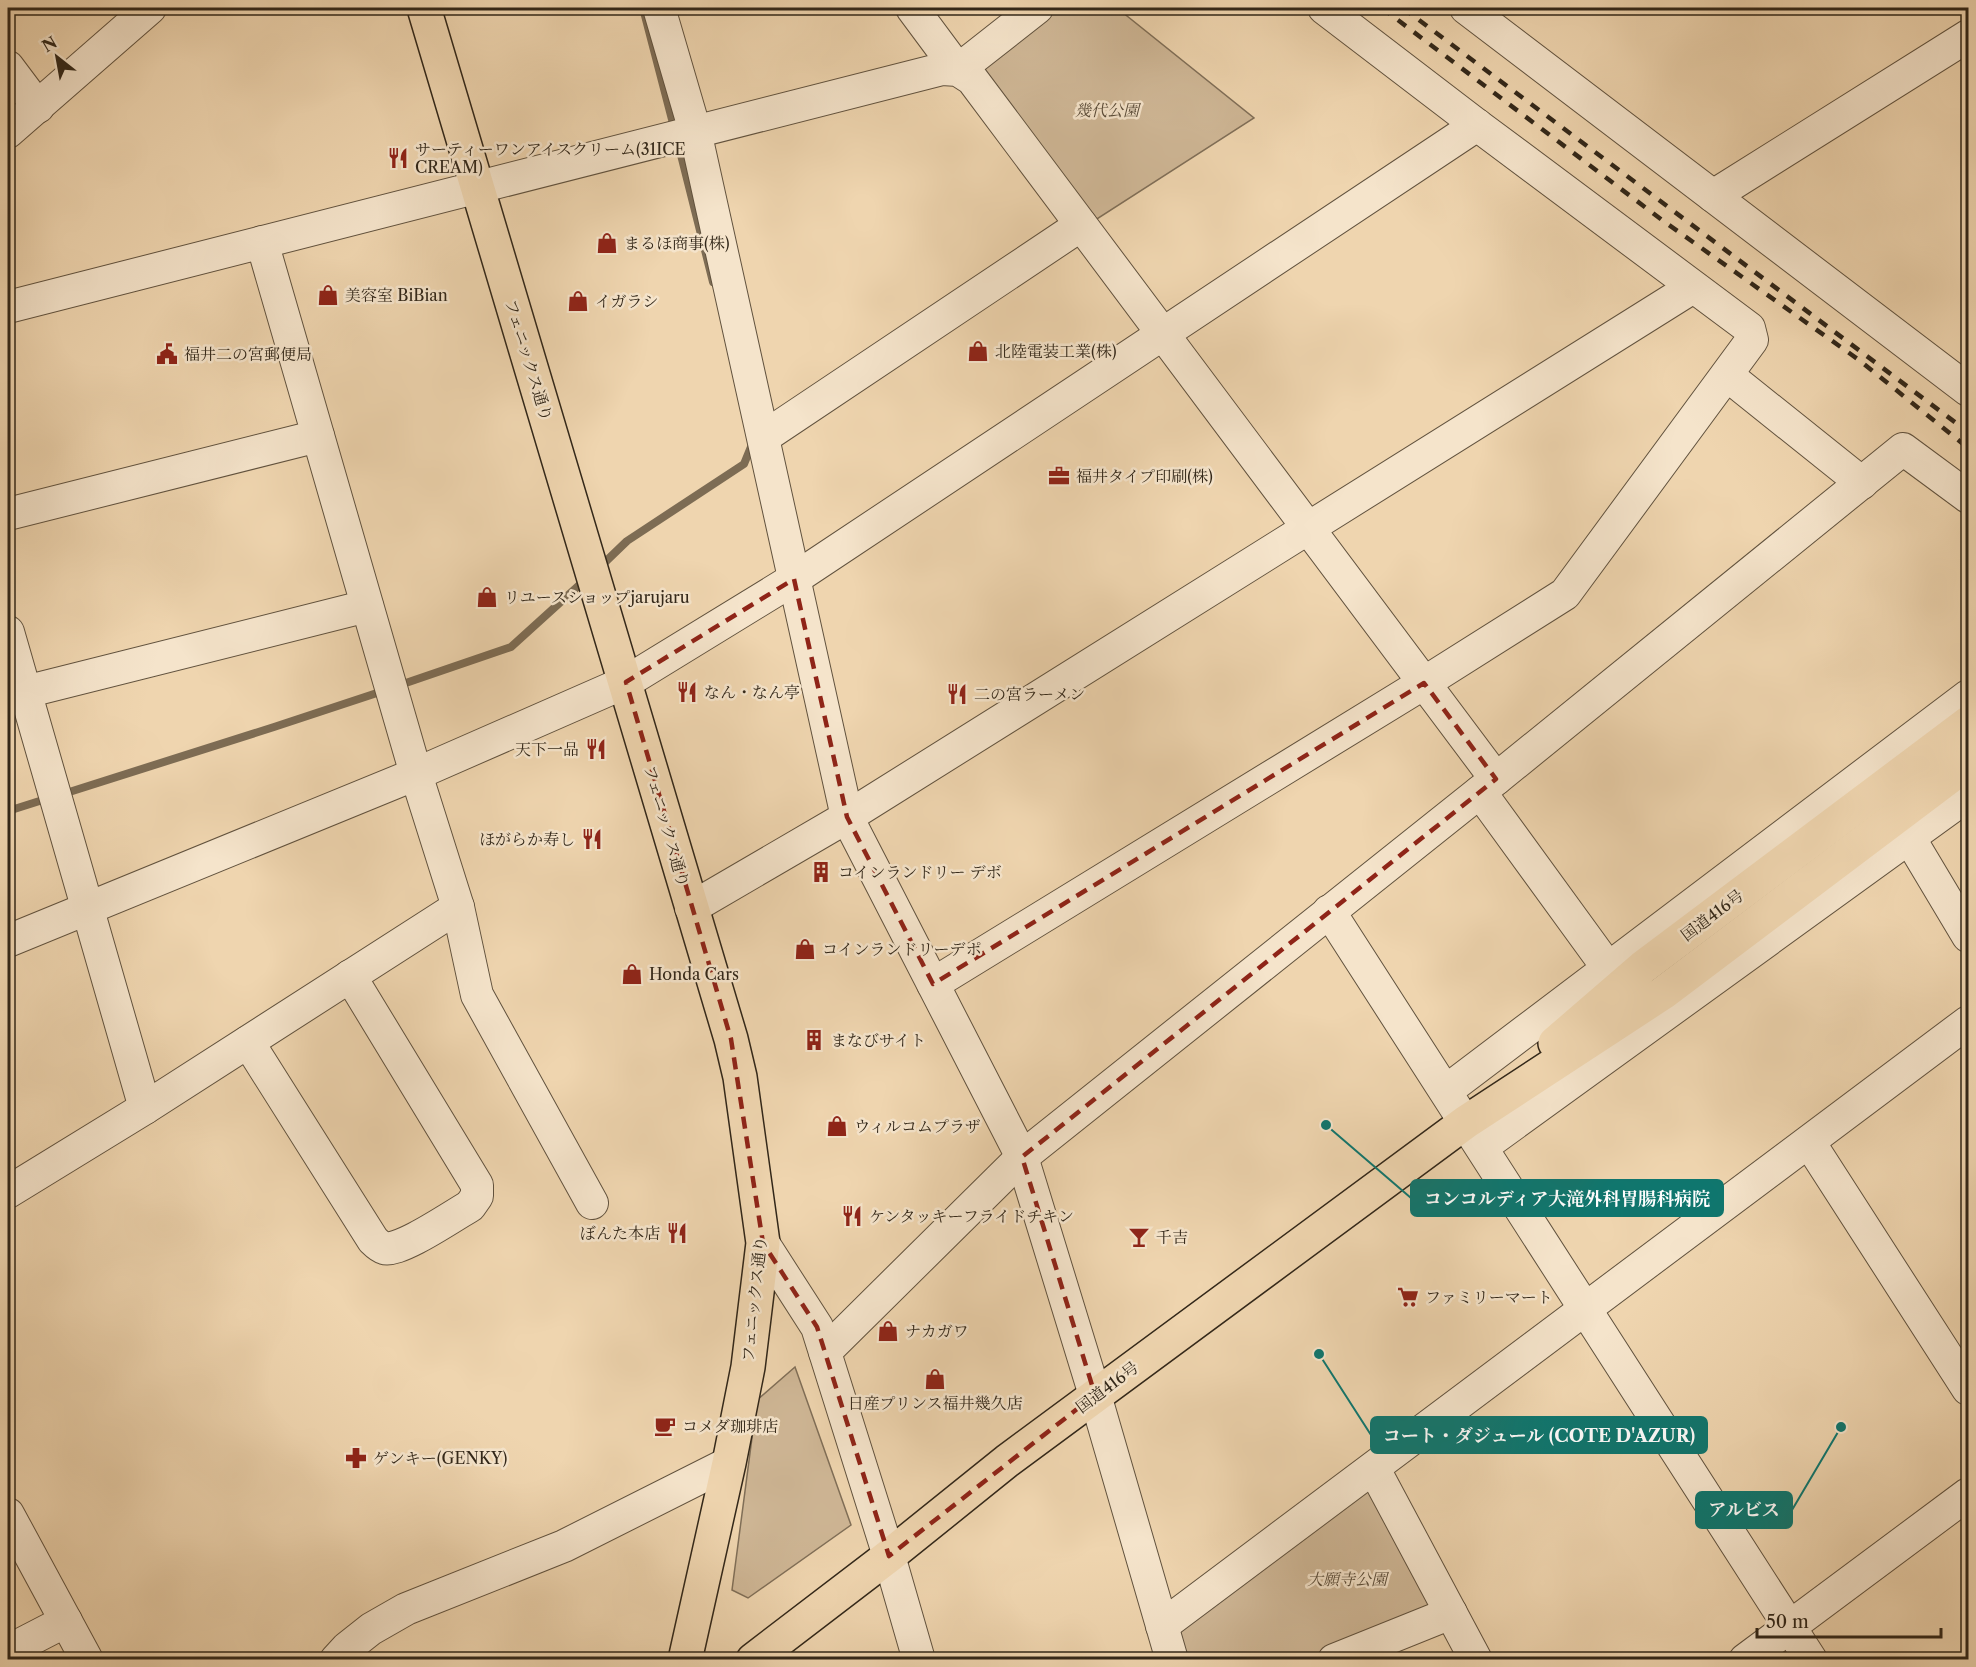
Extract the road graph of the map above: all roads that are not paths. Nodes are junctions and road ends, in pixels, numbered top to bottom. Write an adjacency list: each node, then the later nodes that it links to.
1 (424, 8): 15 (main road, フェニックス通り)
2 (659, 8): 13 (street)
3 (912, 8): 10 (street)
4 (1037, 8): 10 (street)
5 (1324, 8): 12 (street)
6 (1466, 8): 16 (street)
7 (137, 12): 11 (street)
8 (1968, 36): 16 (street)
9 (8, 67): 11 (street)
10 (958, 70): 13 (street); 17 (street)
11 (38, 107): 14 (street)
12 (1477, 125): 19 (street); 21 (street)
13 (695, 131): 15 (street); 25 (street)
14 (8, 132)
15 (477, 186): 18 (street); 33 (main road, フェニックス通り)
16 (1713, 196): 23 (street)
17 (1081, 225): 21 (street); 25 (street)
18 (262, 242): 20 (street); 24 (street)
19 (1693, 287): 22 (street); 29 (street)
20 (8, 307)
21 (1162, 333): 29 (street); 30 (street)
22 (1726, 375): 26 (street); 34 (street)
23 (1968, 390)
24 (318, 436): 28 (street); 31 (street)
25 (764, 437): 30 (street)
26 (1862, 483): 27 (street); 40 (street)
27 (1968, 497)
28 (8, 514)
29 (1307, 527): 34 (street); 42 (street)
30 (794, 579): 33 (street); 42 (street)
31 (368, 606): 35 (street); 39 (street)
32 (8, 632): 35 (street)
33 (626, 682): 39 (street); 45 (main road, フェニックス通り)
34 (1424, 683): 40 (street); 52 (street)
35 (25, 692): 46 (street)
36 (1968, 696): 50 (street)
37 (1968, 723): 57 (main road, 国道416号)
38 (1968, 763): 57 (main road, 国道416号)
39 (416, 774): 44 (street); 46 (street)
40 (1488, 786): 47 (street); 50 (street)
41 (1968, 795): 43 (street)
42 (847, 817): 45 (street); 52 (street)
43 (1910, 839): 48 (street); 57 (street)
44 (458, 907): 51 (street); 61 (street)
45 (691, 908): 62 (main road, フェニックス通り)
46 (87, 909): 49 (street); 56 (street)
47 (1329, 911): 55 (street); 59 (street)
48 (1968, 936)
49 (8, 941)
50 (1608, 968): 55 (street)
51 (350, 976): 54 (street); 54 (street)
52 (933, 984): 59 (street)
53 (1968, 1022): 58 (street)
54 (248, 1042): 56 (street)
55 (1446, 1091): 57 (street)
56 (145, 1108): 60 (street)
57 (1474, 1134): 63 (street); 66 (main road, 国道416号)
58 (1809, 1142): 63 (street); 65 (street)
59 (1022, 1157): 64 (street); 66 (street)
60 (8, 1192)
61 (592, 1203)
62 (764, 1243): 64 (street); 67 (main road, フェニックス通り)
63 (1587, 1310): 68 (street); 75 (street)
64 (825, 1352): 71 (street)
65 (1968, 1389)
66 (1095, 1395): 71 (main road, 国道416号); 74 (street)
67 (729, 1462): 78 (street); 79 (main road, フェニックス通り)
68 (1374, 1469): 72 (street); 74 (street)
69 (1968, 1494): 75 (street)
70 (8, 1514): 73 (street)
71 (889, 1556): 80 (main road, 国道416号); 81 (street)
72 (1451, 1613): 83 (street); 84 (street)
73 (66, 1621): 76 (street); 77 (street)
74 (1162, 1626): 82 (street)
75 (1790, 1627): 85 (street); 86 (street)
76 (8, 1651)
77 (87, 1659)
78 (336, 1659)
79 (685, 1659)
80 (753, 1659)
81 (919, 1659)
82 (1172, 1659)
83 (1334, 1659)
84 (1476, 1659)
85 (1745, 1659)
86 (1811, 1659)

